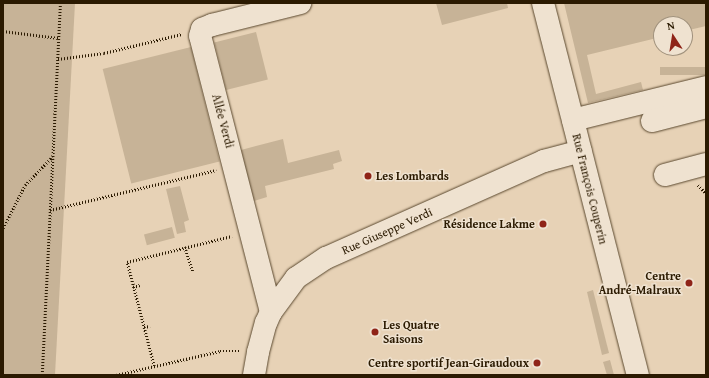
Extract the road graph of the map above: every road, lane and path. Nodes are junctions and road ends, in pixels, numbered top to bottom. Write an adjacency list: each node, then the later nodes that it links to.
1 (60, 3): 6 (path)
2 (300, 3): 5 (street)
3 (543, 3): 10 (street, Rue François Couperin)
4 (3, 31): 6 (path)
5 (201, 32): 7 (path); 15 (street, Allée Verdi)
6 (59, 38): 7 (path)
7 (58, 59): 13 (path)
8 (706, 87): 10 (street)
9 (706, 107): 11 (street)
10 (573, 120): 12 (street, Rue François Couperin)
11 (652, 121)
12 (581, 151): 24 (street, Rue Giuseppe Verdi); 32 (street, Rue François Couperin)
13 (53, 157): 17 (path); 18 (path)
14 (706, 164): 16 (street)
15 (234, 166): 17 (path); 19 (street, Allée Verdi)
16 (665, 175)
17 (50, 210): 29 (path)
18 (3, 228)
19 (251, 231): 20 (path); 24 (street, Allée Verdi)
20 (185, 247): 21 (path); 23 (path)
21 (193, 272)
22 (140, 285): 23 (path)
23 (133, 287): 26 (path)
24 (271, 312): 27 (street, Rue Giuseppe Verdi)
25 (150, 326): 26 (path)
26 (144, 327): 28 (path)
27 (258, 352): 28 (path); 31 (street, Rue Giuseppe Verdi)
28 (154, 366): 30 (path)
29 (42, 375)
30 (116, 375)
31 (254, 375)
32 (638, 375)

